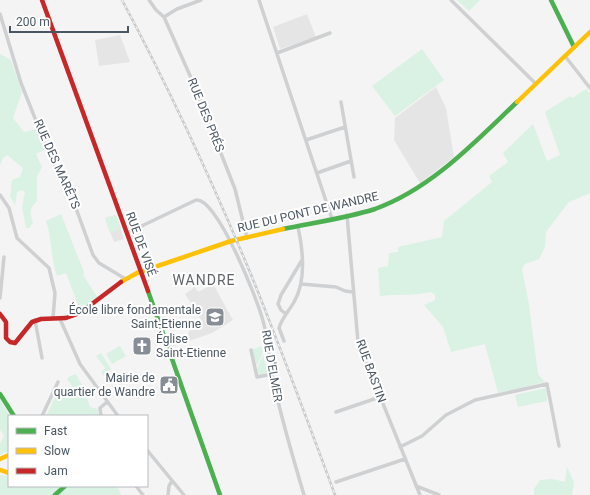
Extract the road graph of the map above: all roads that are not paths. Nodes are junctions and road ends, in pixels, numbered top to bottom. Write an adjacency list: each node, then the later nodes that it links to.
1 (42, 0): 26 (street, RUE DE VISÉ)
2 (149, 0): 8 (street, RUE DES PRÉS)
3 (201, 0): 8 (street)
4 (259, 0): 12 (street)
5 (451, 0): 14 (street)
6 (551, 0): 11 (street)
7 (0, 14): 32 (street, RUE DES MARÊTS)
8 (164, 17): 27 (street, RUE DES PRÉS)
9 (590, 32): 11 (street, RUE DU PONT DE WANDRE)
10 (330, 33): 12 (street)
11 (574, 47): 13 (street, RUE DU PONT DE WANDRE)
12 (277, 53): 18 (street)
13 (565, 56): 14 (street, RUE DU PONT DE WANDRE); 15 (street)
14 (536, 84): 23 (street, RUE DU PONT DE WANDRE)
15 (590, 88)
16 (341, 102): 17 (street)
17 (345, 127): 18 (street); 19 (street)
18 (306, 140): 20 (street)
19 (351, 161): 20 (street); 21 (street)
20 (317, 173): 24 (street)
21 (354, 177)
22 (0, 195): 38 (street)
23 (347, 215): 24 (street, RUE DU PONT DE WANDRE); 34 (street, RUE BASTIN)
24 (332, 219): 25 (street, RUE DU PONT DE WANDRE)
25 (298, 227): 27 (street, RUE DU PONT DE WANDRE); 30 (street)
26 (127, 233): 28 (street, RUE D'ELMER); 31 (street, RUE DE VISÉ)
27 (247, 238): 28 (street, RUE DU PONT DE WANDRE)
28 (231, 241): 31 (street, RUE DU PONT DE WANDRE); 44 (street, RUE D'ELMER)
29 (4, 257): 35 (street)
30 (302, 260): 33 (street); 37 (street)
31 (140, 271): 32 (street, RUE DU PONT DE WANDRE); 67 (street, RUE DE VISÉ)
32 (124, 278): 39 (street, RUE DU PONT DE WANDRE)
33 (300, 284): 34 (street); 37 (street)
34 (353, 292): 47 (street, RUE BASTIN)
35 (0, 298)
36 (0, 314): 40 (street)
37 (286, 314): 41 (street)
38 (53, 318): 39 (street); 40 (street)
39 (60, 319): 48 (street)
40 (35, 320): 43 (street)
41 (284, 341)
42 (251, 350): 44 (street)
43 (42, 358)
44 (272, 374): 68 (street, RUE D'ELMER)
45 (58, 382): 51 (street)
46 (0, 394): 50 (street)
47 (380, 397): 49 (street); 55 (street, RUE BASTIN)
48 (107, 402): 52 (street); 53 (street)
49 (336, 412)
50 (13, 415)
51 (42, 415)
52 (101, 415)
53 (117, 415)
54 (559, 446): 55 (street)
55 (400, 447): 57 (street, RUE BASTIN)
56 (148, 451): 58 (street)
57 (405, 459): 59 (street); 60 (street, RUE BASTIN)
58 (172, 481): 65 (street); 66 (street)
59 (336, 482)
60 (416, 486): 69 (street, RUE BASTIN); 70 (street)
61 (64, 487): 63 (street)
62 (137, 487): 64 (street)
63 (55, 495)
64 (143, 495)
65 (168, 495)
66 (184, 495)
67 (220, 495)
68 (304, 495)
69 (420, 495)
70 (439, 495)

